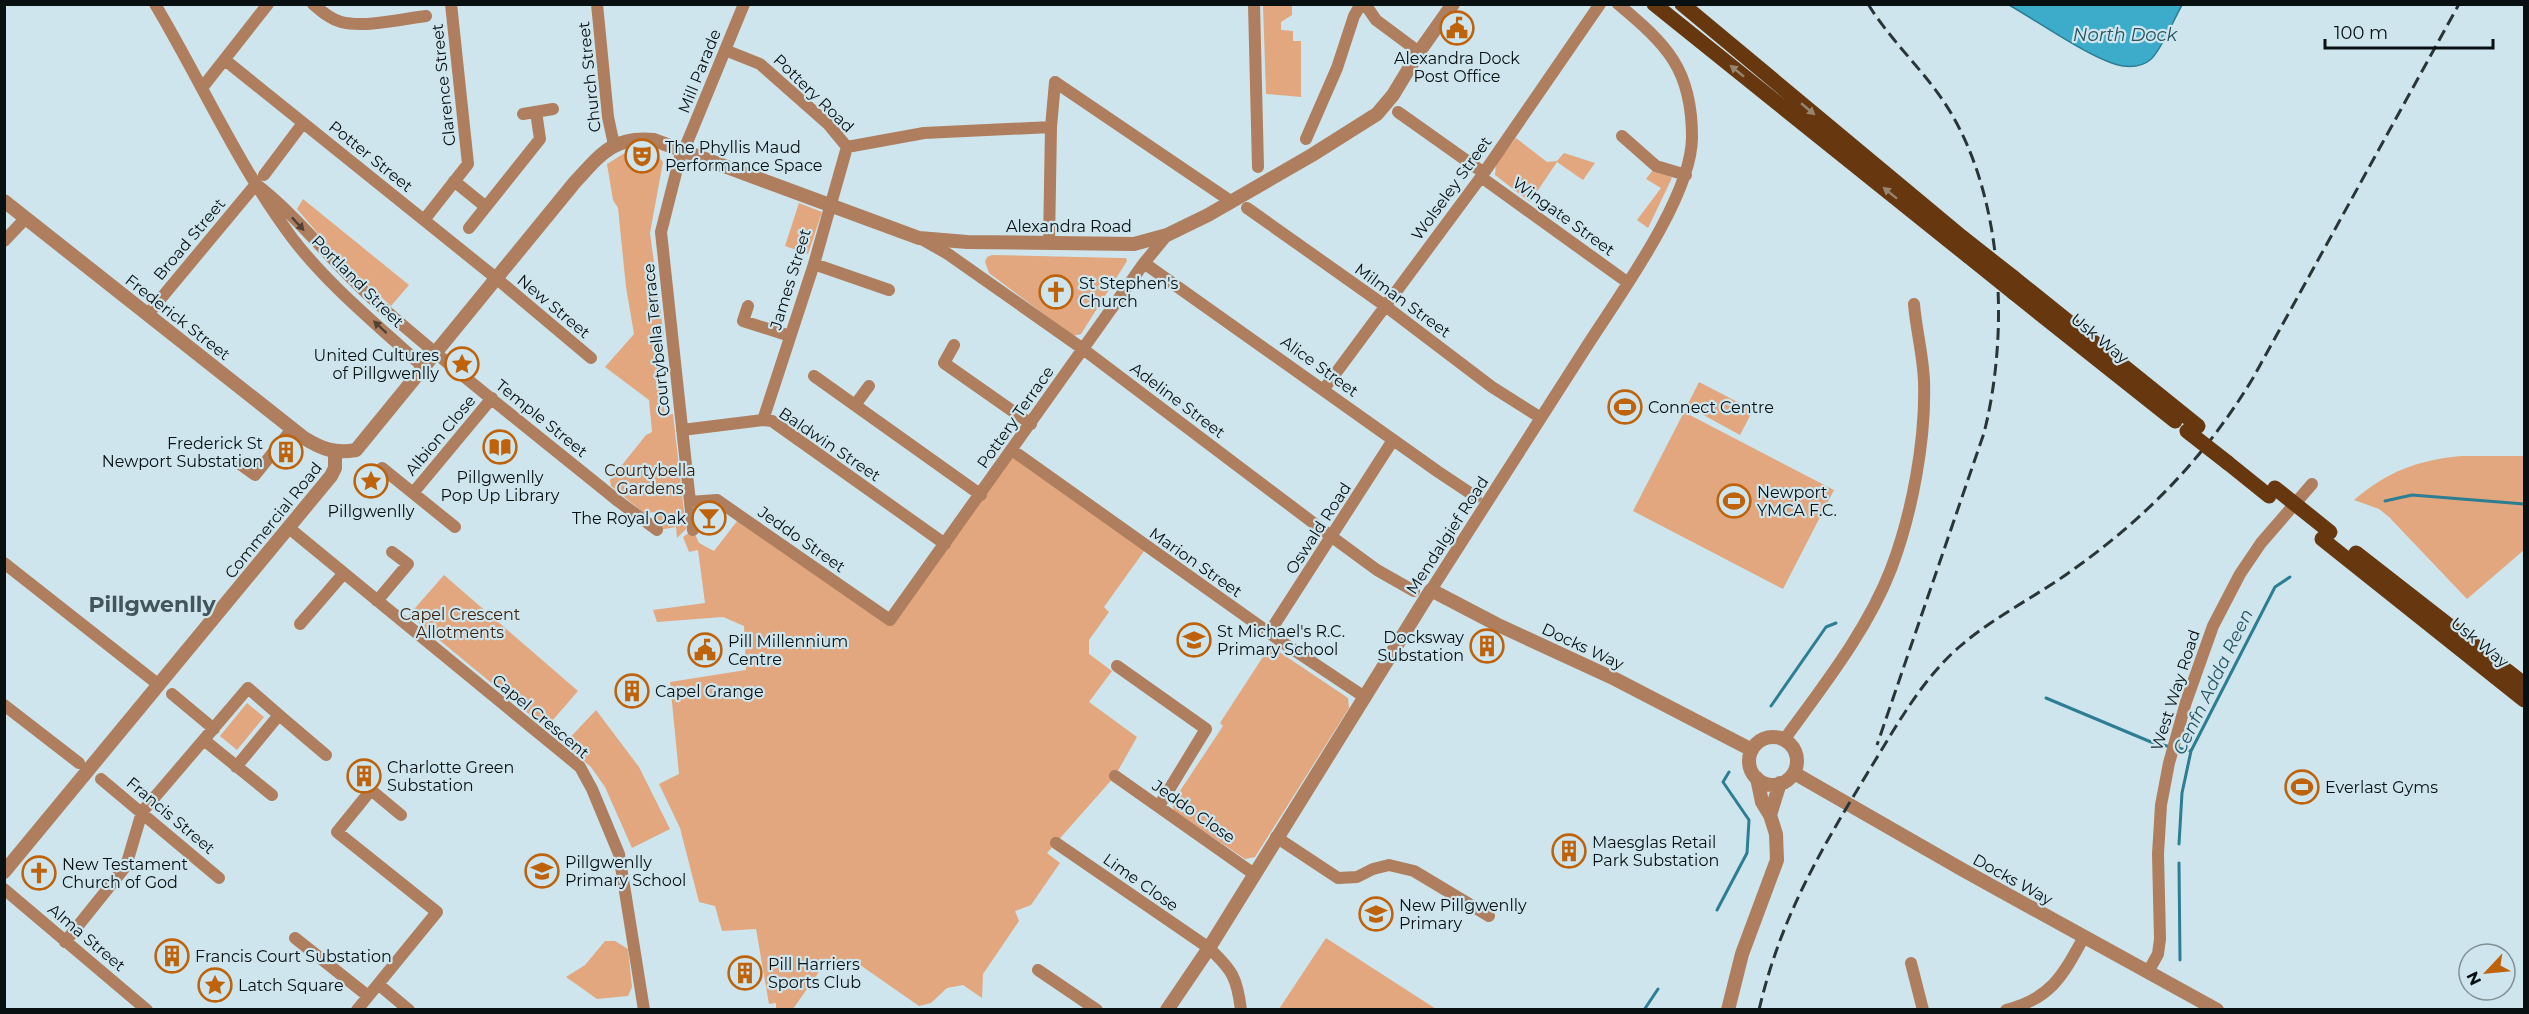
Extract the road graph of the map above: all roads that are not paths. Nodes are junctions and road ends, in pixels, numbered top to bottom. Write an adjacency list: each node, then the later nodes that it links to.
1 (155, 4): 18 (street, Portland Street)
2 (268, 4): 17 (street)
3 (313, 4): 14 (street)
4 (451, 4): 34 (street, Clarence Street)
5 (597, 4): 27 (street, Church Street)
6 (744, 4): 15 (street, Mill Parade)
7 (1254, 4): 30 (street)
8 (1363, 4): 16 (street); 26 (street)
9 (1453, 4): 16 (street, Alexandra Road)
10 (1600, 4): 31 (street, Wolseley Street)
11 (1618, 4): 32 (street, Mendalgief Road)
12 (1654, 4): 51 (main road, Usk Way, one-way to 12, bridge)
13 (1682, 4): 51 (main road, Usk Way, one-way to 51, bridge)
14 (426, 16)
15 (725, 50): 28 (street, Pottery Road); 29 (street, Mill Parade)
16 (1419, 52): 36 (street, Alexandra Road)
17 (225, 60): 18 (street); 23 (street, Potter Street)
18 (202, 88): 33 (street, Portland Street)
19 (553, 109): 20 (street)
20 (536, 112): 22 (street); 38 (street)
21 (1398, 112): 31 (street, Wingate Street)
22 (523, 114)
23 (303, 123): 33 (street, Broad Street); 41 (street, Potter Street)
24 (1051, 127): 28 (street); 36 (street); 46 (street)
25 (1622, 136): 32 (street)
26 (1306, 139)
27 (614, 145): 29 (street, Commercial Road); 49 (street, Commercial Road)
28 (847, 147): 37 (street, James Street)
29 (683, 149): 37 (street, Alexandra Road); 72 (street, Courtybella Terrace)
30 (1258, 167)
31 (1482, 175): 50 (street, Wingate Street); 54 (street, Wolseley Street)
32 (1686, 175): 50 (street, Mendalgief Road)
33 (260, 179): 56 (street, Broad Street); 60 (street, Portland Street, one-way to 60); 62 (street, Portland Street, one-way to 33)
34 (454, 181): 38 (street); 41 (street, Clarence Street)
35 (4, 201): 40 (street, Frederick Street)
36 (1232, 201): 43 (street, Alexandra Road)
37 (830, 204): 44 (street, Alexandra Road); 48 (street, James Street)
38 (486, 207): 42 (street)
39 (1247, 208): 54 (street, Milman Street)
40 (25, 219): 45 (street); 56 (street, Frederick Street)
41 (424, 220): 49 (street, Potter Street)
42 (469, 228)
43 (1167, 235): 46 (street, Alexandra Road); 47 (street, Pottery Terrace)
44 (918, 238): 46 (street, Alexandra Road); 59 (street, Adeline Street)
45 (4, 241)
46 (1049, 243)
47 (1144, 263): 59 (street, Pottery Terrace); 65 (street, Alice Street)
48 (814, 264): 52 (street); 57 (street, James Street)
49 (496, 278): 60 (street, Commercial Road); 61 (street, New Street)
50 (1627, 282): 68 (street, Mendalgief Road)
51 (2014, 285): 87 (main road, Usk Way, bridge)
52 (889, 290)
53 (1914, 304): 109 (street)
54 (1384, 305): 65 (street, Wolseley Street); 68 (street, Milman Street)
55 (748, 306): 57 (street)
56 (148, 314): 71 (street, Frederick Street)
57 (790, 336): 69 (street, James Street)
58 (954, 345): 70 (street)
59 (1083, 349): 70 (street, Pottery Terrace); 88 (street, Adeline Street)
60 (436, 352): 62 (street, Commercial Road); 66 (street, Temple Street)
61 (591, 358)
62 (423, 367): 75 (street, Commercial Road)
63 (814, 376): 67 (street)
64 (869, 386): 67 (street)
65 (1324, 389): 73 (street, Alice Street)
66 (492, 398): 79 (street, Albion Close); 85 (street, Temple Street)
67 (855, 405): 80 (street)
68 (1541, 418): 93 (street, Mendalgief Road)
69 (763, 420): 72 (street, Baldwin Street); 89 (street, Baldwin Street)
70 (1031, 424): 74 (street, Pottery Terrace)
71 (292, 429): 75 (street, Frederick Street); 76 (street)
72 (682, 430): 82 (street, Courtybella Terrace)
73 (1393, 440): 81 (street, Alice Street); 88 (street, Oswald Road)
74 (1012, 450): 80 (street, Pottery Terrace); 98 (street, Marion Street)
75 (335, 453): 84 (street, Commercial Road)
76 (237, 462)
77 (382, 468): 79 (street, Albion Close)
78 (2312, 484): 137 (street, West Way Road)
79 (413, 493): 83 (street, Albion Close)
80 (981, 495): 89 (street, Pottery Terrace)
81 (1476, 496)
82 (690, 502): 86 (street, Courtybella Terrace); 96 (street, Jeddo Street)
83 (455, 527)
84 (289, 528): 92 (street, Capel Crescent); 101 (street, Commercial Road)
85 (657, 530)
86 (693, 530)
87 (2326, 536): 100 (main road, Usk Way); 104 (main road, Usk Way)
88 (1332, 537): 94 (street, Adeline Street); 98 (street, Oswald Road)
89 (945, 544): 96 (street, Pottery Terrace)
90 (392, 552): 95 (street)
91 (4, 563): 101 (street)
92 (344, 573): 95 (street, Capel Crescent); 97 (street)
93 (1431, 590): 103 (street, Mendalgief Road); 110 (street, Docks Way)
94 (1414, 591)
95 (377, 601): 143 (street, Capel Crescent)
96 (890, 620)
97 (300, 624)
98 (1269, 633): 103 (street, Marion Street)
99 (1117, 666): 120 (street)
100 (2524, 684)
101 (159, 685): 126 (street, Commercial Road)
102 (172, 694): 107 (street)
103 (1363, 696): 124 (street, Mendalgief Road)
104 (2524, 700)
105 (4, 705): 112 (street)
106 (279, 715): 107 (street); 111 (street); 113 (street)
107 (214, 729): 108 (street)
108 (204, 740): 113 (street); 121 (street)
109 (1784, 740): 110 (street); 114 (street)
110 (1752, 750): 116 (street)
111 (326, 755)
112 (79, 763)
113 (236, 767): 119 (street)
114 (1794, 773): 118 (street); 131 (street, Docks Way)
115 (1115, 776): 120 (street, Jeddo Close)
116 (1757, 778): 118 (street); 123 (street)
117 (101, 779): 121 (street, Francis Street)
118 (1780, 783): 123 (street)
119 (272, 795)
120 (1159, 806): 127 (street, Jeddo Close)
121 (142, 812): 128 (street, Francis Street); 133 (street)
122 (401, 814): 138 (street)
123 (1770, 815): 147 (street)
124 (1276, 837): 127 (street, Mendalgief Road); 130 (street)
125 (1056, 843): 134 (street, Lime Close)
126 (4, 872)
127 (1254, 874): 134 (street, Mendalgief Road)
128 (219, 878)
129 (4, 889): 133 (street, Alma Street)
130 (1489, 916)
131 (2084, 937): 137 (street, Docks Way); 149 (street)
132 (295, 939): 139 (street)
133 (65, 942): 140 (street, Alma Street)
134 (1209, 948): 145 (street, Mendalgief Road); 146 (street, Lime Close)
135 (1911, 963): 148 (street)
136 (1038, 970): 144 (street)
137 (2148, 972): 150 (street, Docks Way)
138 (378, 984): 139 (street); 142 (street)
139 (368, 996): 141 (street)
140 (147, 1010)
141 (357, 1010)
142 (409, 1010)
143 (644, 1010)
144 (1097, 1010)
145 (1167, 1010)
146 (1241, 1010)
147 (1728, 1010)
148 (1923, 1010)
149 (2006, 1010)
150 (2217, 1010)

